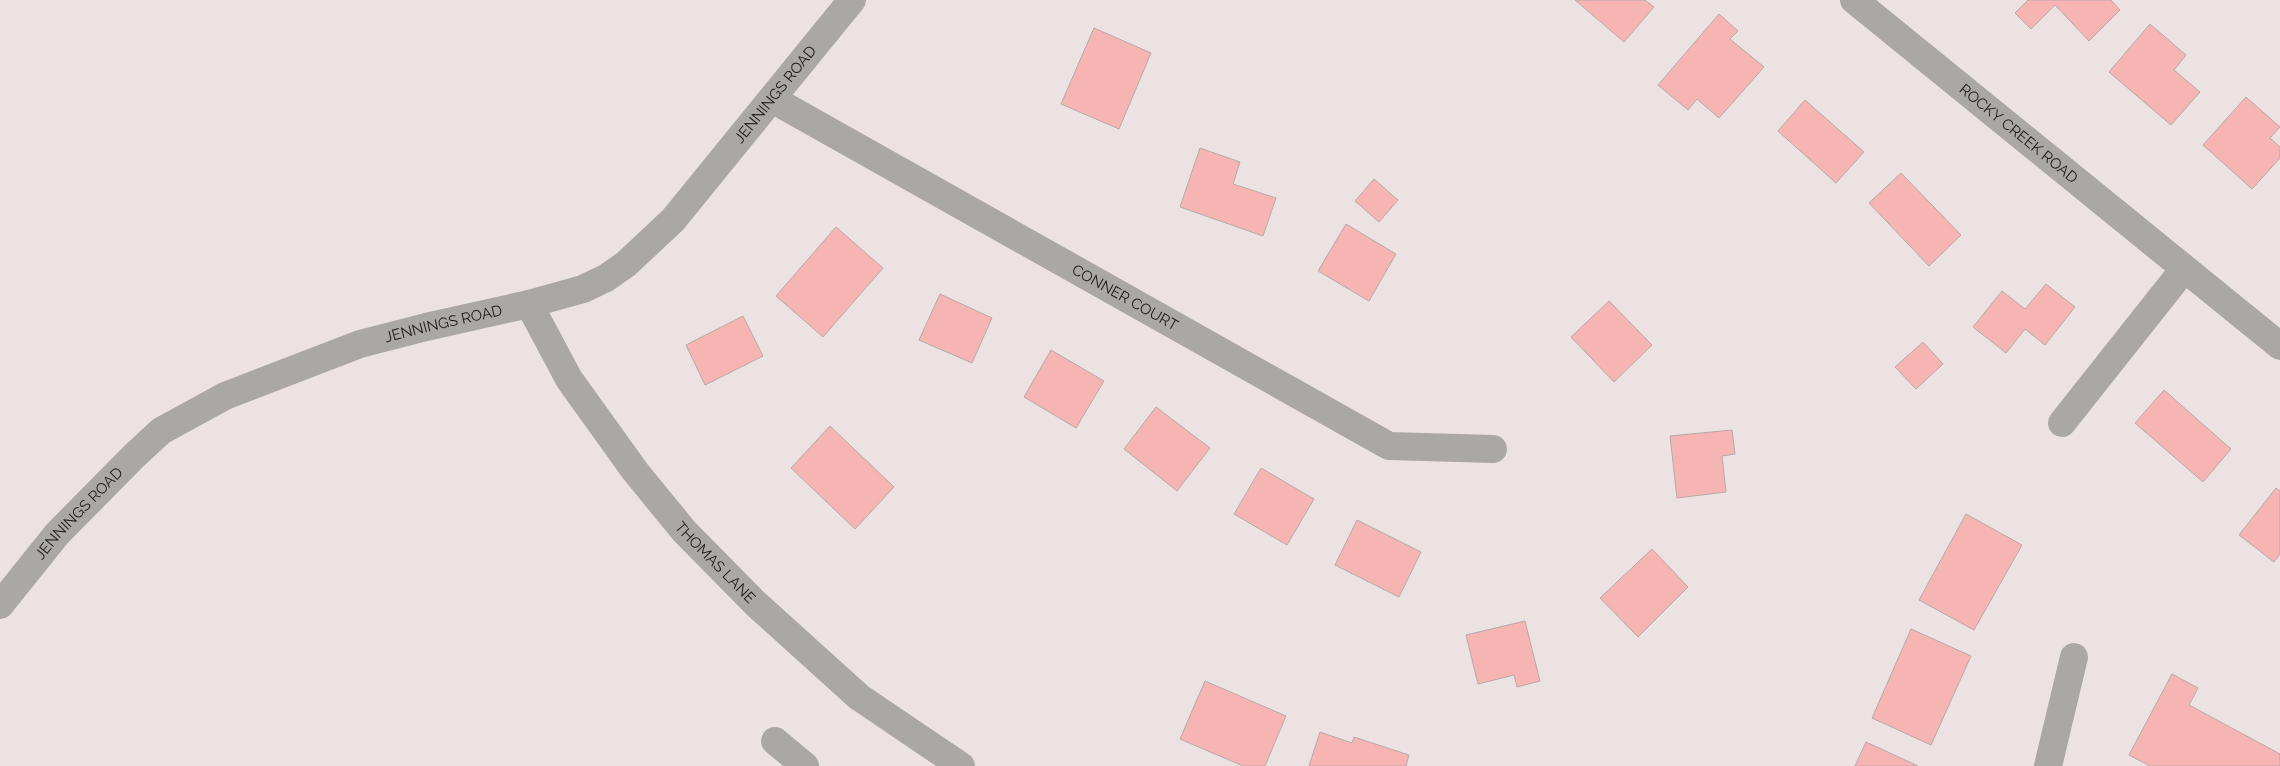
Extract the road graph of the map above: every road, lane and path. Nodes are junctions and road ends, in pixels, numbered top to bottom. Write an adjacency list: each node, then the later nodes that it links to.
1 (852, 0): 3 (street, JENNINGS ROAD)
2 (1854, 0): 4 (street, ROCKY CREEK ROAD)
3 (772, 99): 5 (street, JENNINGS ROAD); 8 (street, CONNER COURT)
4 (2184, 269): 6 (street, ROCKY CREEK ROAD); 7 (street)
5 (529, 304): 9 (street, JENNINGS ROAD); 13 (street, THOMAS LANE)
6 (2280, 346)
7 (2062, 423)
8 (1493, 449)
9 (0, 605)
10 (2074, 657): 14 (street)
11 (775, 741): 12 (street)
12 (805, 766)
13 (960, 766)
14 (2048, 766)

